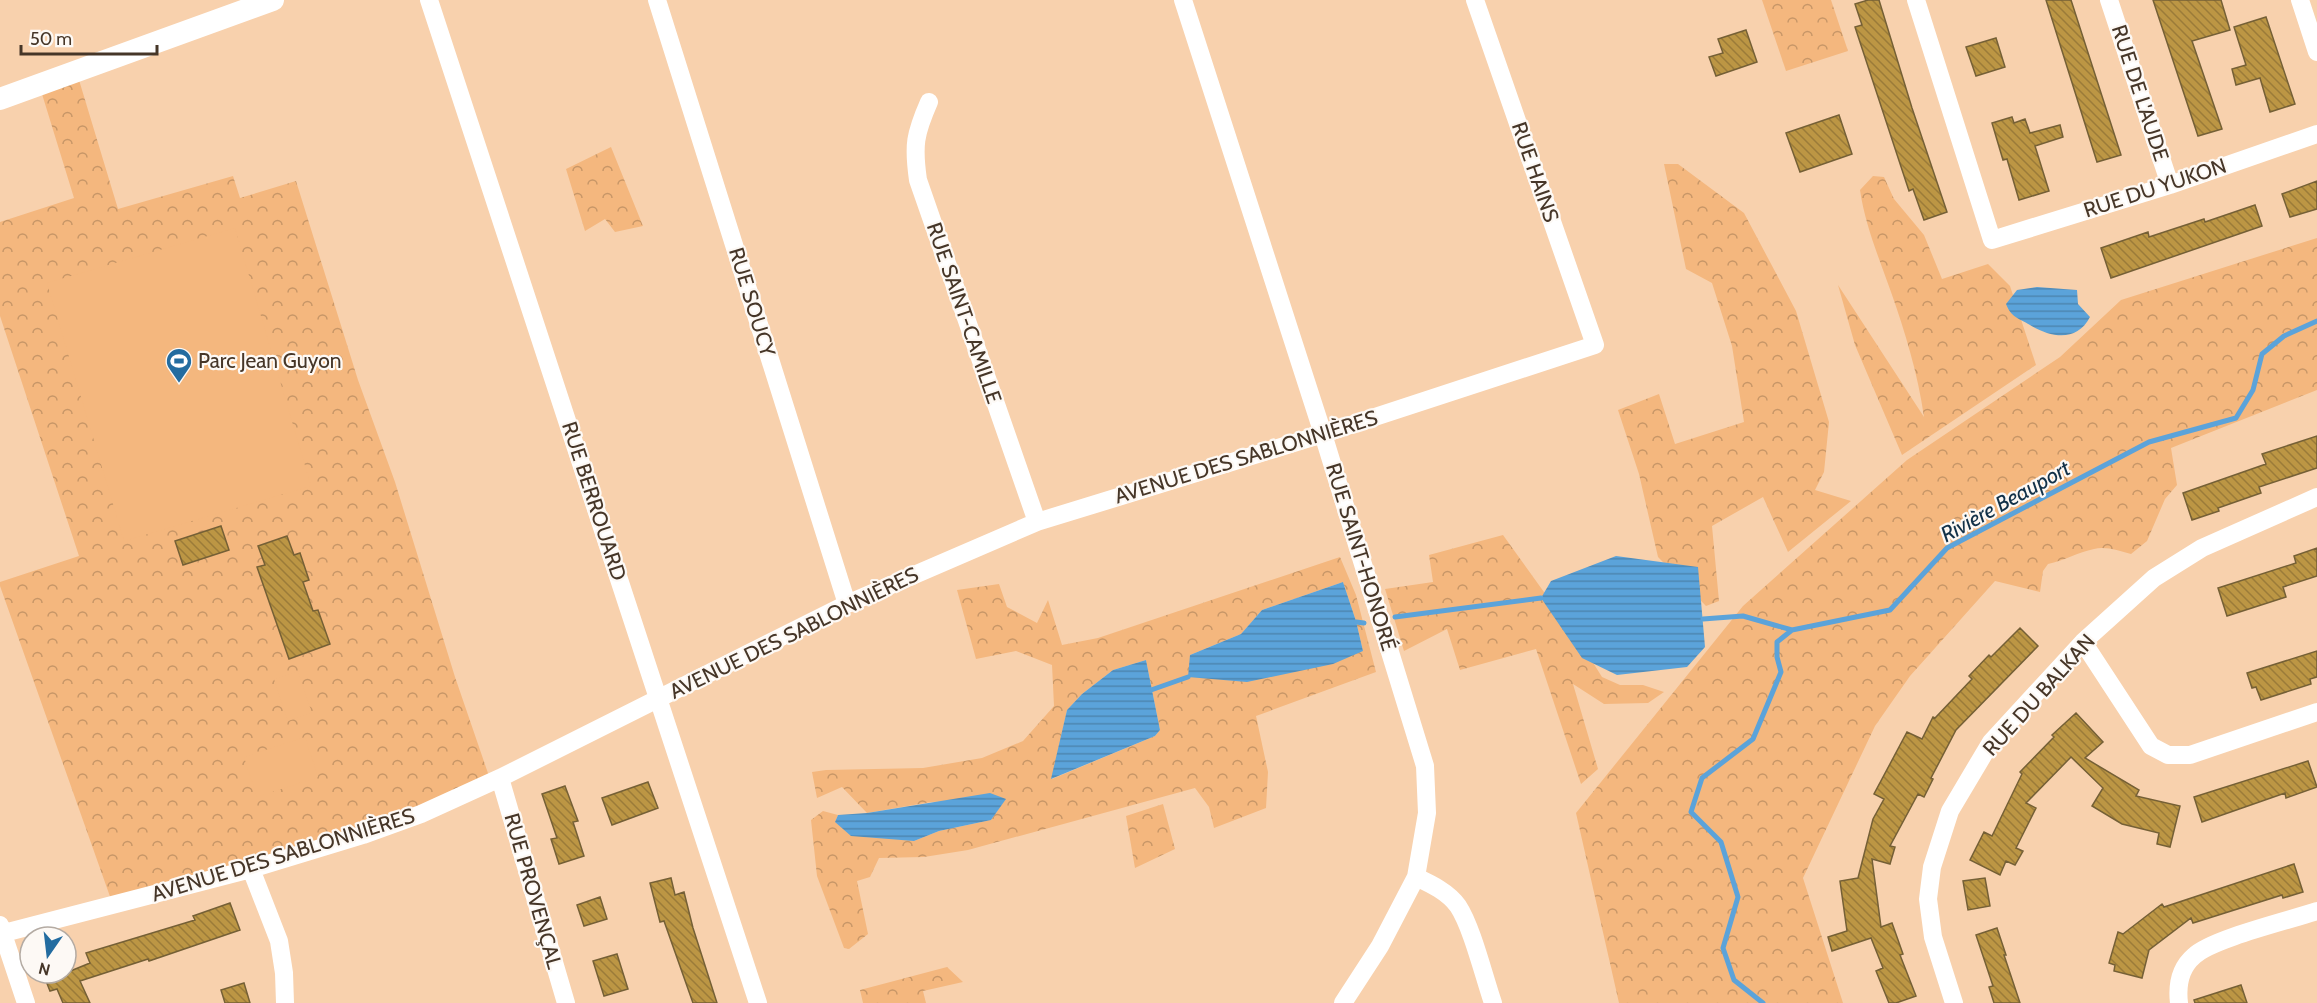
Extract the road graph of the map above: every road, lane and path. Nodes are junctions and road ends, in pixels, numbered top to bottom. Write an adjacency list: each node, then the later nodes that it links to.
1 (273, 0): 10 (street)
2 (429, 0): 20 (street, RUE BERROUARD)
3 (657, 0): 18 (street, RUE SOUCY)
4 (1183, 0): 15 (street, RUE SAINT-HONORÉ)
5 (1475, 0): 14 (street, RUE HAINS)
6 (1916, 0): 13 (street, RUE DU YUKON)
7 (2109, 0): 13 (street, RUE DE L'AUDE)
8 (2300, 0): 9 (street)
9 (2317, 52)
10 (0, 99)
11 (929, 102): 17 (street, RUE SAINT-CAMILLE)
12 (2317, 134): 13 (street, RUE DU YUKON)
13 (2170, 185)
14 (1595, 345): 15 (street, AVENUE DES SABLONNIÈRES)
15 (1323, 434): 17 (street, AVENUE DES SABLONNIÈRES); 24 (street, RUE SAINT-HONORÉ)
16 (2317, 497): 19 (street, RUE DU BALKAN)
17 (1037, 522): 18 (street, AVENUE DES SABLONNIÈRES)
18 (847, 604): 20 (street, AVENUE DES SABLONNIÈRES)
19 (2083, 642): 21 (street); 33 (street, RUE DU BALKAN)
20 (658, 698): 22 (street, AVENUE DES SABLONNIÈRES); 30 (street, RUE BERROUARD)
21 (2317, 712)
22 (500, 778): 23 (street, AVENUE DES SABLONNIÈRES); 29 (street, RUE PROVENÇAL)
23 (251, 869): 26 (street, AVENUE DES SABLONNIÈRES); 28 (street)
24 (1416, 877): 31 (street, RUE SAINT-HONORÉ); 32 (street)
25 (2317, 911): 34 (street)
26 (1, 931): 27 (street)
27 (26, 1003)
28 (285, 1003)
29 (566, 1003)
30 (758, 1003)
31 (1343, 1003)
32 (1493, 1003)
33 (1954, 1003)
34 (2179, 1003)

